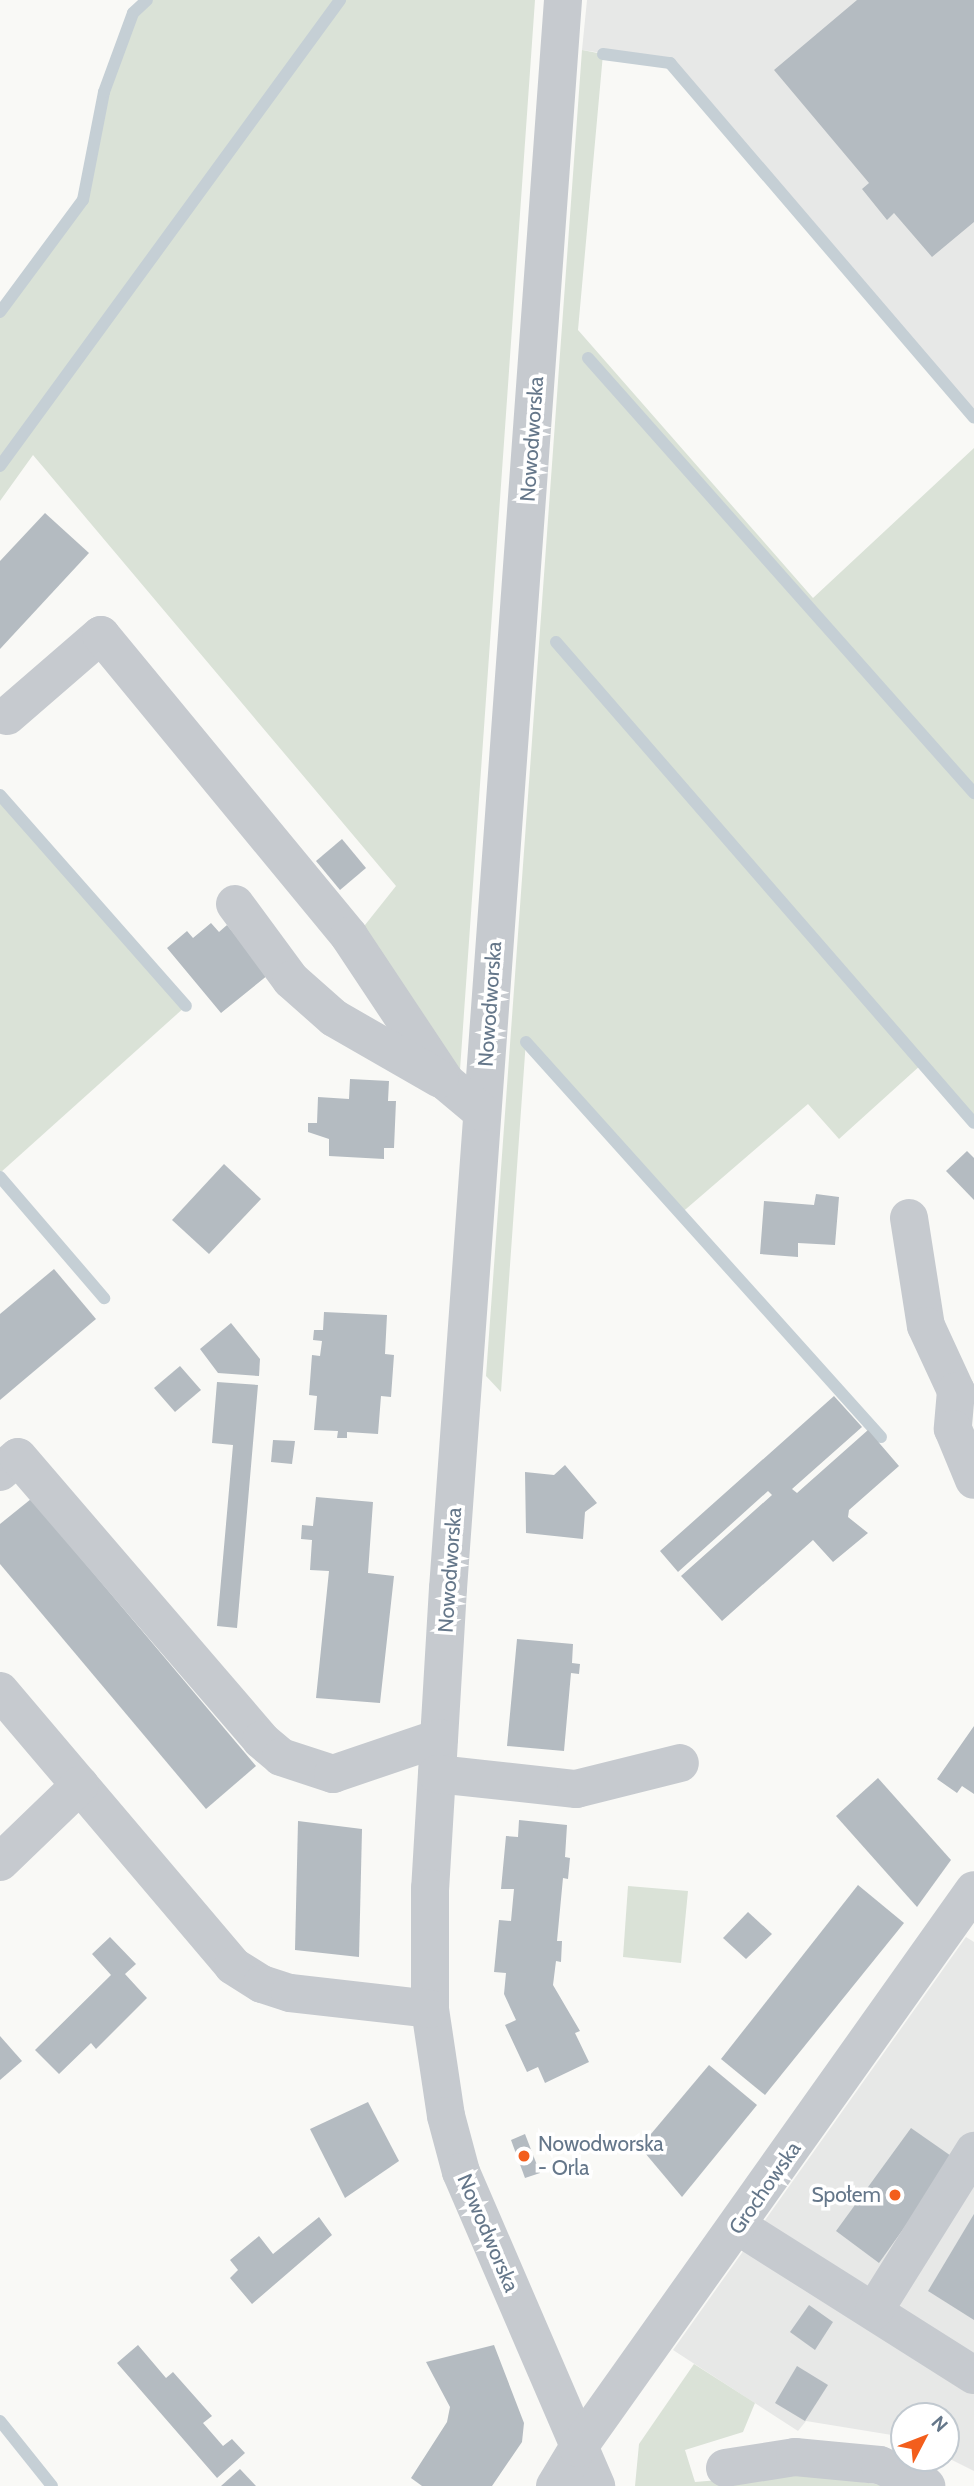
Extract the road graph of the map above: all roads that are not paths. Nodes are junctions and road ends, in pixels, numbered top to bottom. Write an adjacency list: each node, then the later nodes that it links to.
1 (563, 0): 5 (street, Nowodworska)
2 (7, 716): 4 (street)
3 (235, 904): 4 (street)
4 (446, 1082): 5 (street)
5 (482, 1112): 10 (street, Nowodworska)
6 (909, 1218): 8 (street)
7 (0, 1472): 10 (street)
8 (974, 1480)
9 (0, 1691): 12 (street)
10 (438, 1756): 11 (street); 15 (street, Nowodworska)
11 (680, 1763)
12 (80, 1785): 13 (street); 15 (street)
13 (0, 1862)
14 (974, 1890): 17 (street, Grochowska)
15 (430, 2009): 20 (street, Nowodworska)
16 (974, 2151): 18 (street)
17 (738, 2226): 18 (street); 20 (street, Grochowska)
18 (874, 2311): 19 (street)
19 (974, 2375)
20 (578, 2448): 22 (street, Grochowska); 23 (street, Nowodworska)
21 (725, 2468): 24 (street)
22 (555, 2486)
23 (596, 2486)
24 (926, 2486)

